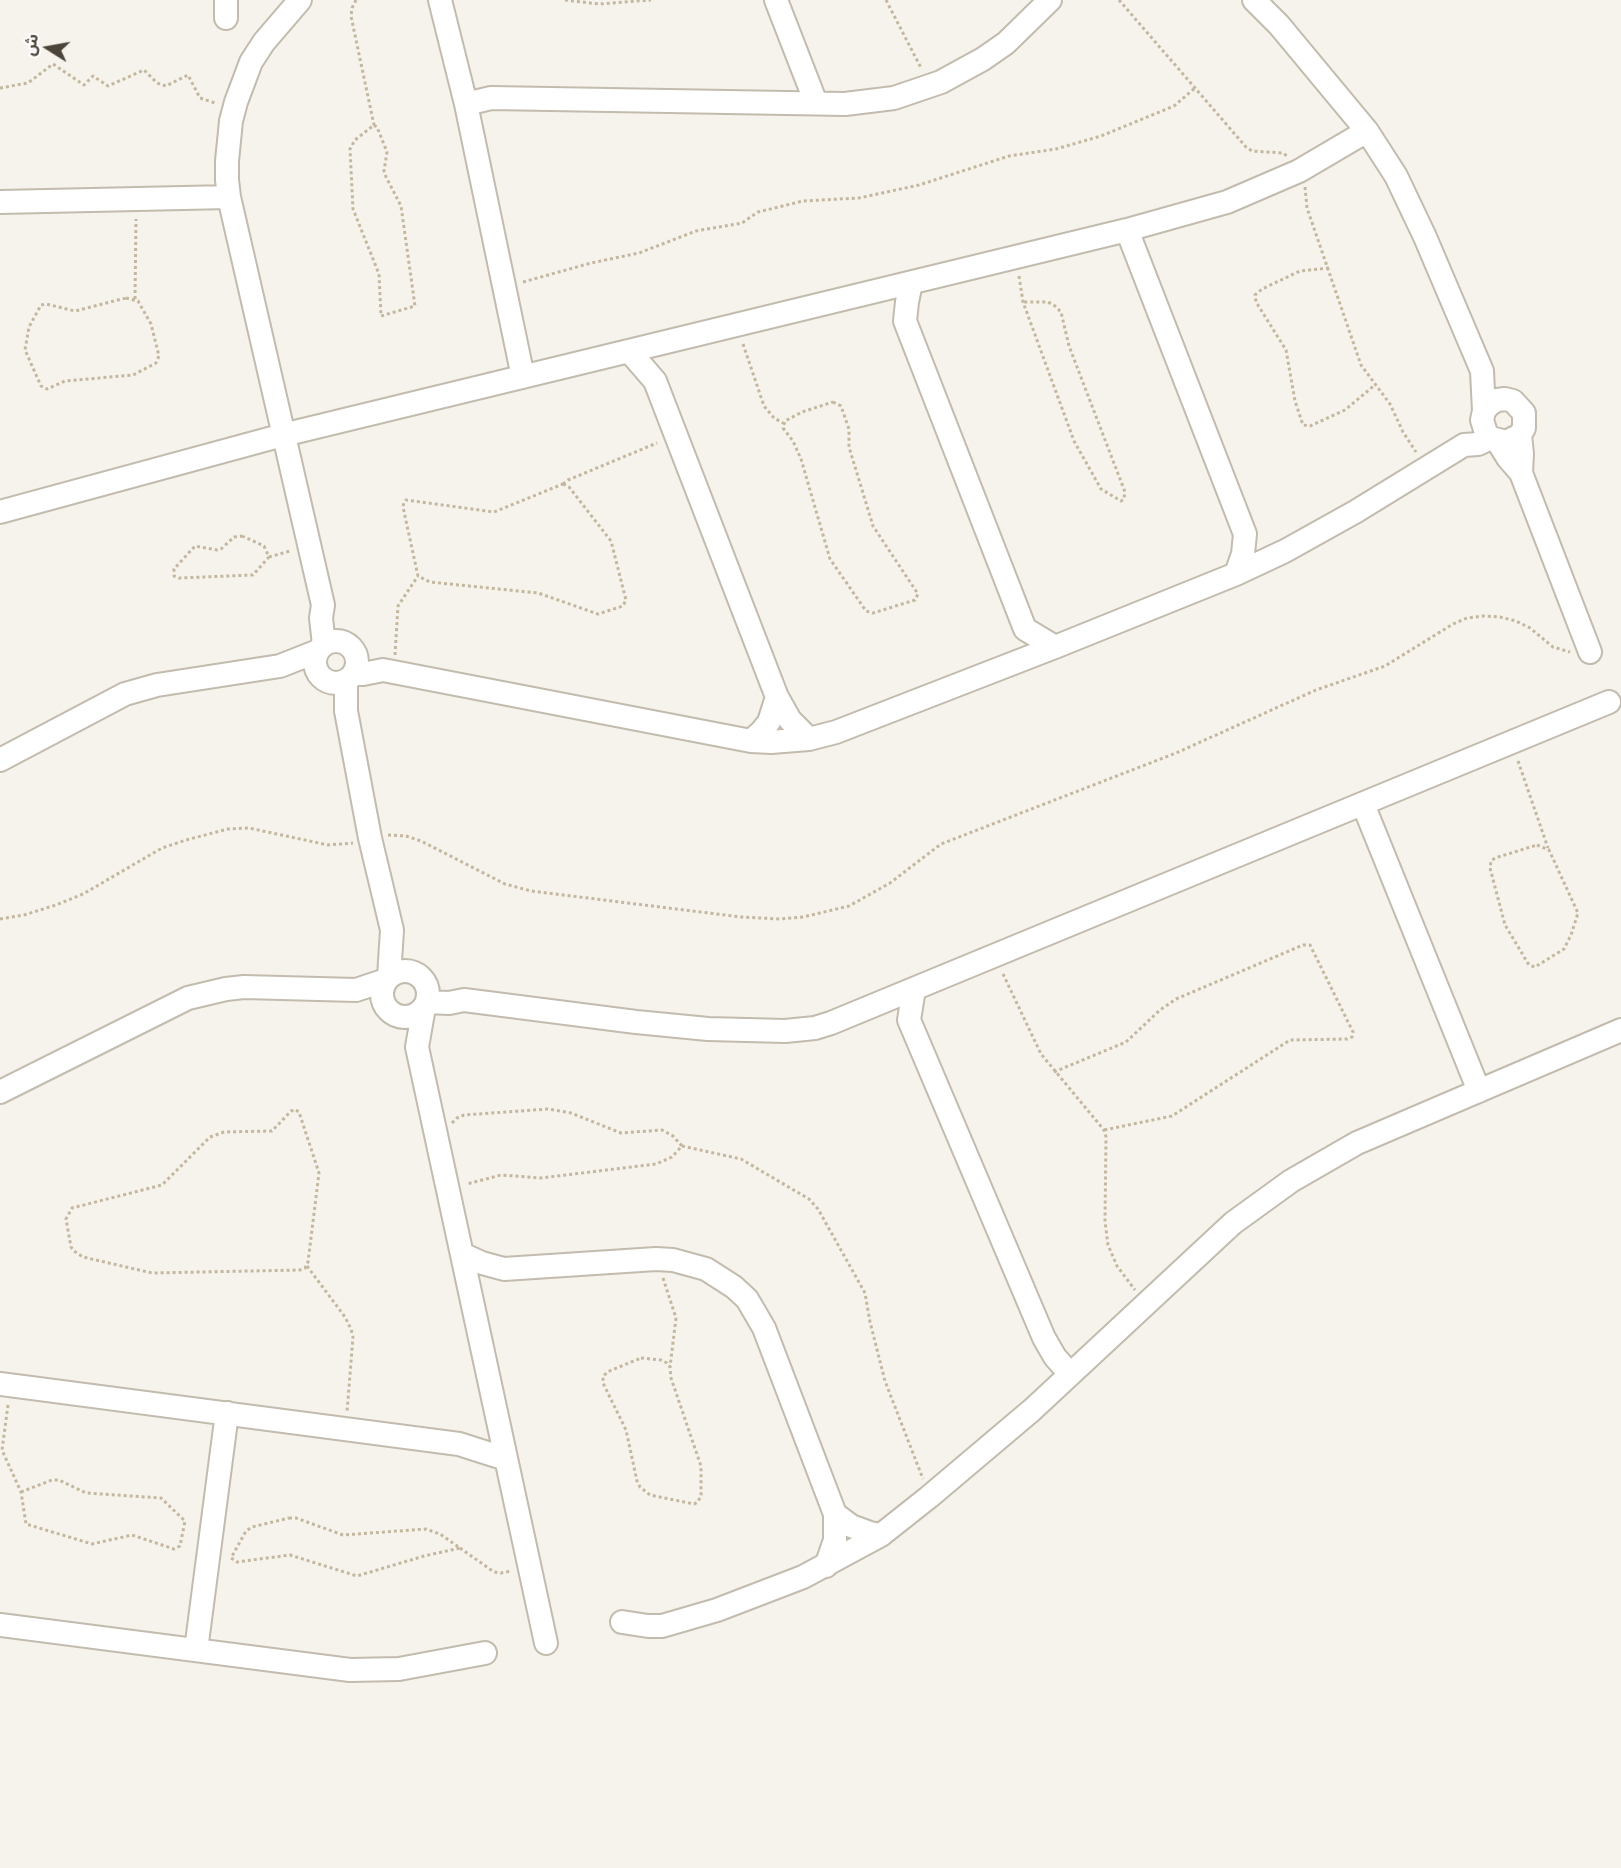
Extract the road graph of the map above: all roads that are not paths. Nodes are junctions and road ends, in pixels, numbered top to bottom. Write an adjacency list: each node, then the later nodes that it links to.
1 (440, 0): 7 (street)
2 (776, 0): 6 (street)
3 (1050, 0): 6 (street)
4 (1254, 0): 8 (street)
5 (294, 3): 9 (street)
6 (816, 103): 7 (street)
7 (466, 104): 18 (street)
8 (1367, 131): 11 (street); 17 (street)
9 (229, 197): 10 (street); 22 (street)
10 (0, 202)
11 (1127, 230): 12 (street); 26 (street)
12 (911, 282): 13 (street); 14 (street)
13 (881, 289): 14 (street); 15 (street)
14 (905, 321): 29 (street)
15 (664, 343): 16 (street); 19 (street)
16 (630, 352): 18 (street); 19 (street)
17 (1482, 371): 20 (street); 21 (street)
18 (523, 377): 22 (street)
19 (655, 381): 37 (street)
20 (1513, 401): 21 (street); 23 (street)
21 (1489, 428): 23 (street); 24 (street); 27 (street)
22 (283, 435): 25 (street); 31 (street)
23 (1520, 435): 24 (street)
24 (1521, 473): 32 (street)
25 (0, 512)
26 (1245, 534): 27 (street); 28 (street)
27 (1285, 551): 28 (street)
28 (1236, 574): 30 (street)
29 (1024, 629): 30 (street); 33 (street)
30 (1055, 647): 33 (street)
31 (335, 648): 34 (street); 35 (street); 36 (street); 36 (street)
32 (1590, 652)
33 (1019, 661): 39 (street)
34 (280, 666): 36 (street); 41 (street)
35 (388, 671): 36 (street); 40 (street)
36 (337, 678): 43 (street)
37 (777, 697): 39 (street); 40 (street)
38 (1609, 702): 42 (street)
39 (809, 739): 40 (street)
40 (751, 741)
41 (0, 760)
42 (1363, 804): 46 (street); 55 (street)
43 (392, 930): 44 (street); 45 (street)
44 (422, 977): 45 (street); 48 (street); 50 (street)
45 (388, 978): 47 (street); 51 (street)
46 (914, 989): 49 (street); 52 (street)
47 (356, 990): 51 (street); 56 (street)
48 (464, 1000): 49 (street); 50 (street)
49 (880, 1003): 52 (street)
50 (426, 1004): 51 (street); 54 (street)
51 (388, 1009): 54 (street)
52 (909, 1020): 60 (street)
53 (1621, 1030): 55 (street)
54 (417, 1047): 57 (street)
55 (1479, 1091): 60 (street)
56 (0, 1092)
57 (462, 1254): 58 (street); 59 (street)
58 (504, 1269): 59 (street); 66 (street)
59 (472, 1298): 63 (street)
60 (1070, 1374): 67 (street)
61 (5, 1384): 62 (street)
62 (226, 1413): 64 (street); 72 (street)
63 (498, 1421): 64 (street); 65 (street)
64 (459, 1444): 65 (street)
65 (506, 1459): 71 (street)
66 (835, 1514): 67 (street); 68 (street)
67 (881, 1535): 68 (street)
68 (826, 1566): 69 (street)
69 (622, 1622)
70 (0, 1625): 72 (street)
71 (546, 1643)
72 (196, 1650): 73 (street)
73 (485, 1653)

